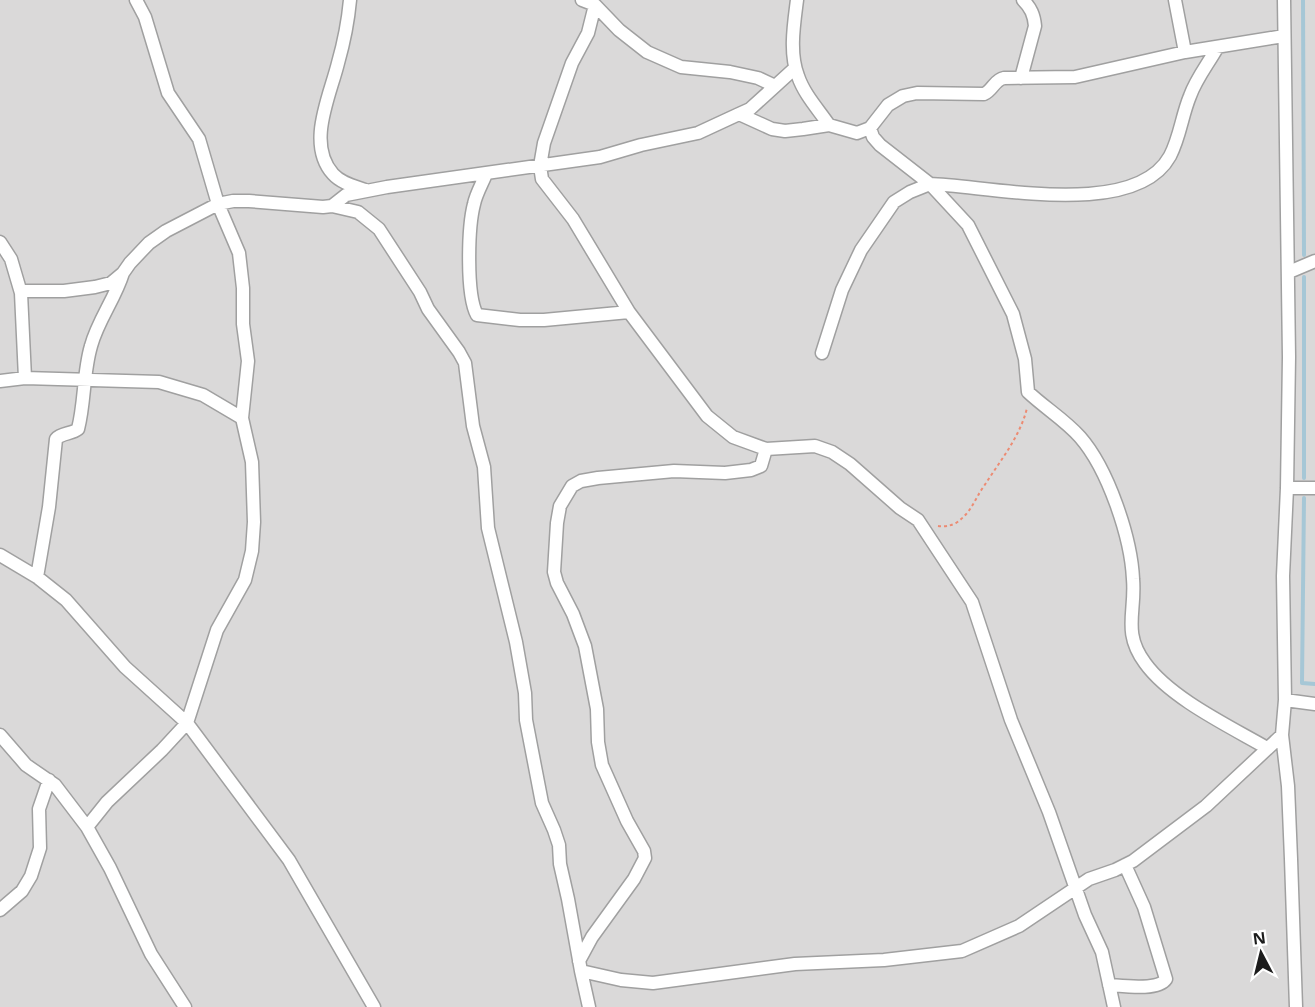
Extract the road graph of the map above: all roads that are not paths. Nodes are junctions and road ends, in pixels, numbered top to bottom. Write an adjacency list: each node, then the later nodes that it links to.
1 (136, 0): 22 (street)
2 (350, 0): 21 (street)
3 (582, 0): 8 (street)
4 (797, 0): 12 (street)
5 (1023, 0): 13 (street)
6 (1175, 0): 11 (street)
7 (1284, 0): 9 (street)
8 (595, 5): 14 (street); 18 (street)
9 (1284, 36): 10 (street); 27 (street)
10 (1218, 48): 11 (street); 20 (street)
11 (1185, 52): 13 (street)
12 (795, 68): 14 (street); 16 (street)
13 (1021, 78): 17 (street)
14 (775, 86): 15 (street)
15 (740, 114): 16 (street); 18 (street)
16 (829, 124): 17 (street)
17 (870, 128): 20 (street)
18 (540, 166): 19 (street); 29 (street)
19 (486, 174): 21 (street); 29 (street)
20 (930, 184): 30 (street); 45 (street)
21 (366, 191): 23 (street)
22 (218, 204): 23 (street); 26 (street); 34 (street)
23 (332, 206): 51 (street)
24 (0, 242): 28 (street)
25 (1315, 261): 27 (street)
26 (123, 273): 28 (street); 32 (street)
27 (1289, 273): 36 (street)
28 (21, 293): 31 (street)
29 (629, 312): 35 (street)
30 (822, 353)
31 (25, 378): 32 (street); 33 (street)
32 (84, 379): 34 (street); 39 (street)
33 (0, 381)
34 (242, 418): 42 (street)
35 (766, 449): 49 (street); 51 (street)
36 (1287, 488): 37 (street); 40 (street)
37 (1315, 488)
38 (0, 555): 39 (street)
39 (37, 576): 42 (street)
40 (1285, 700): 41 (street); 44 (street)
41 (1315, 704)
42 (187, 723): 47 (street); 54 (street)
43 (0, 735): 46 (street)
44 (1282, 735): 45 (street); 57 (street)
45 (1267, 748): 48 (street)
46 (49, 780): 47 (street); 50 (street)
47 (87, 827): 53 (street)
48 (1125, 865): 49 (street); 52 (street)
49 (1076, 888): 51 (street); 52 (street)
50 (0, 910)
51 (580, 966): 55 (street)
52 (1109, 985): 56 (street)
53 (185, 1007)
54 (374, 1007)
55 (588, 1007)
56 (1114, 1007)
57 (1296, 1007)

